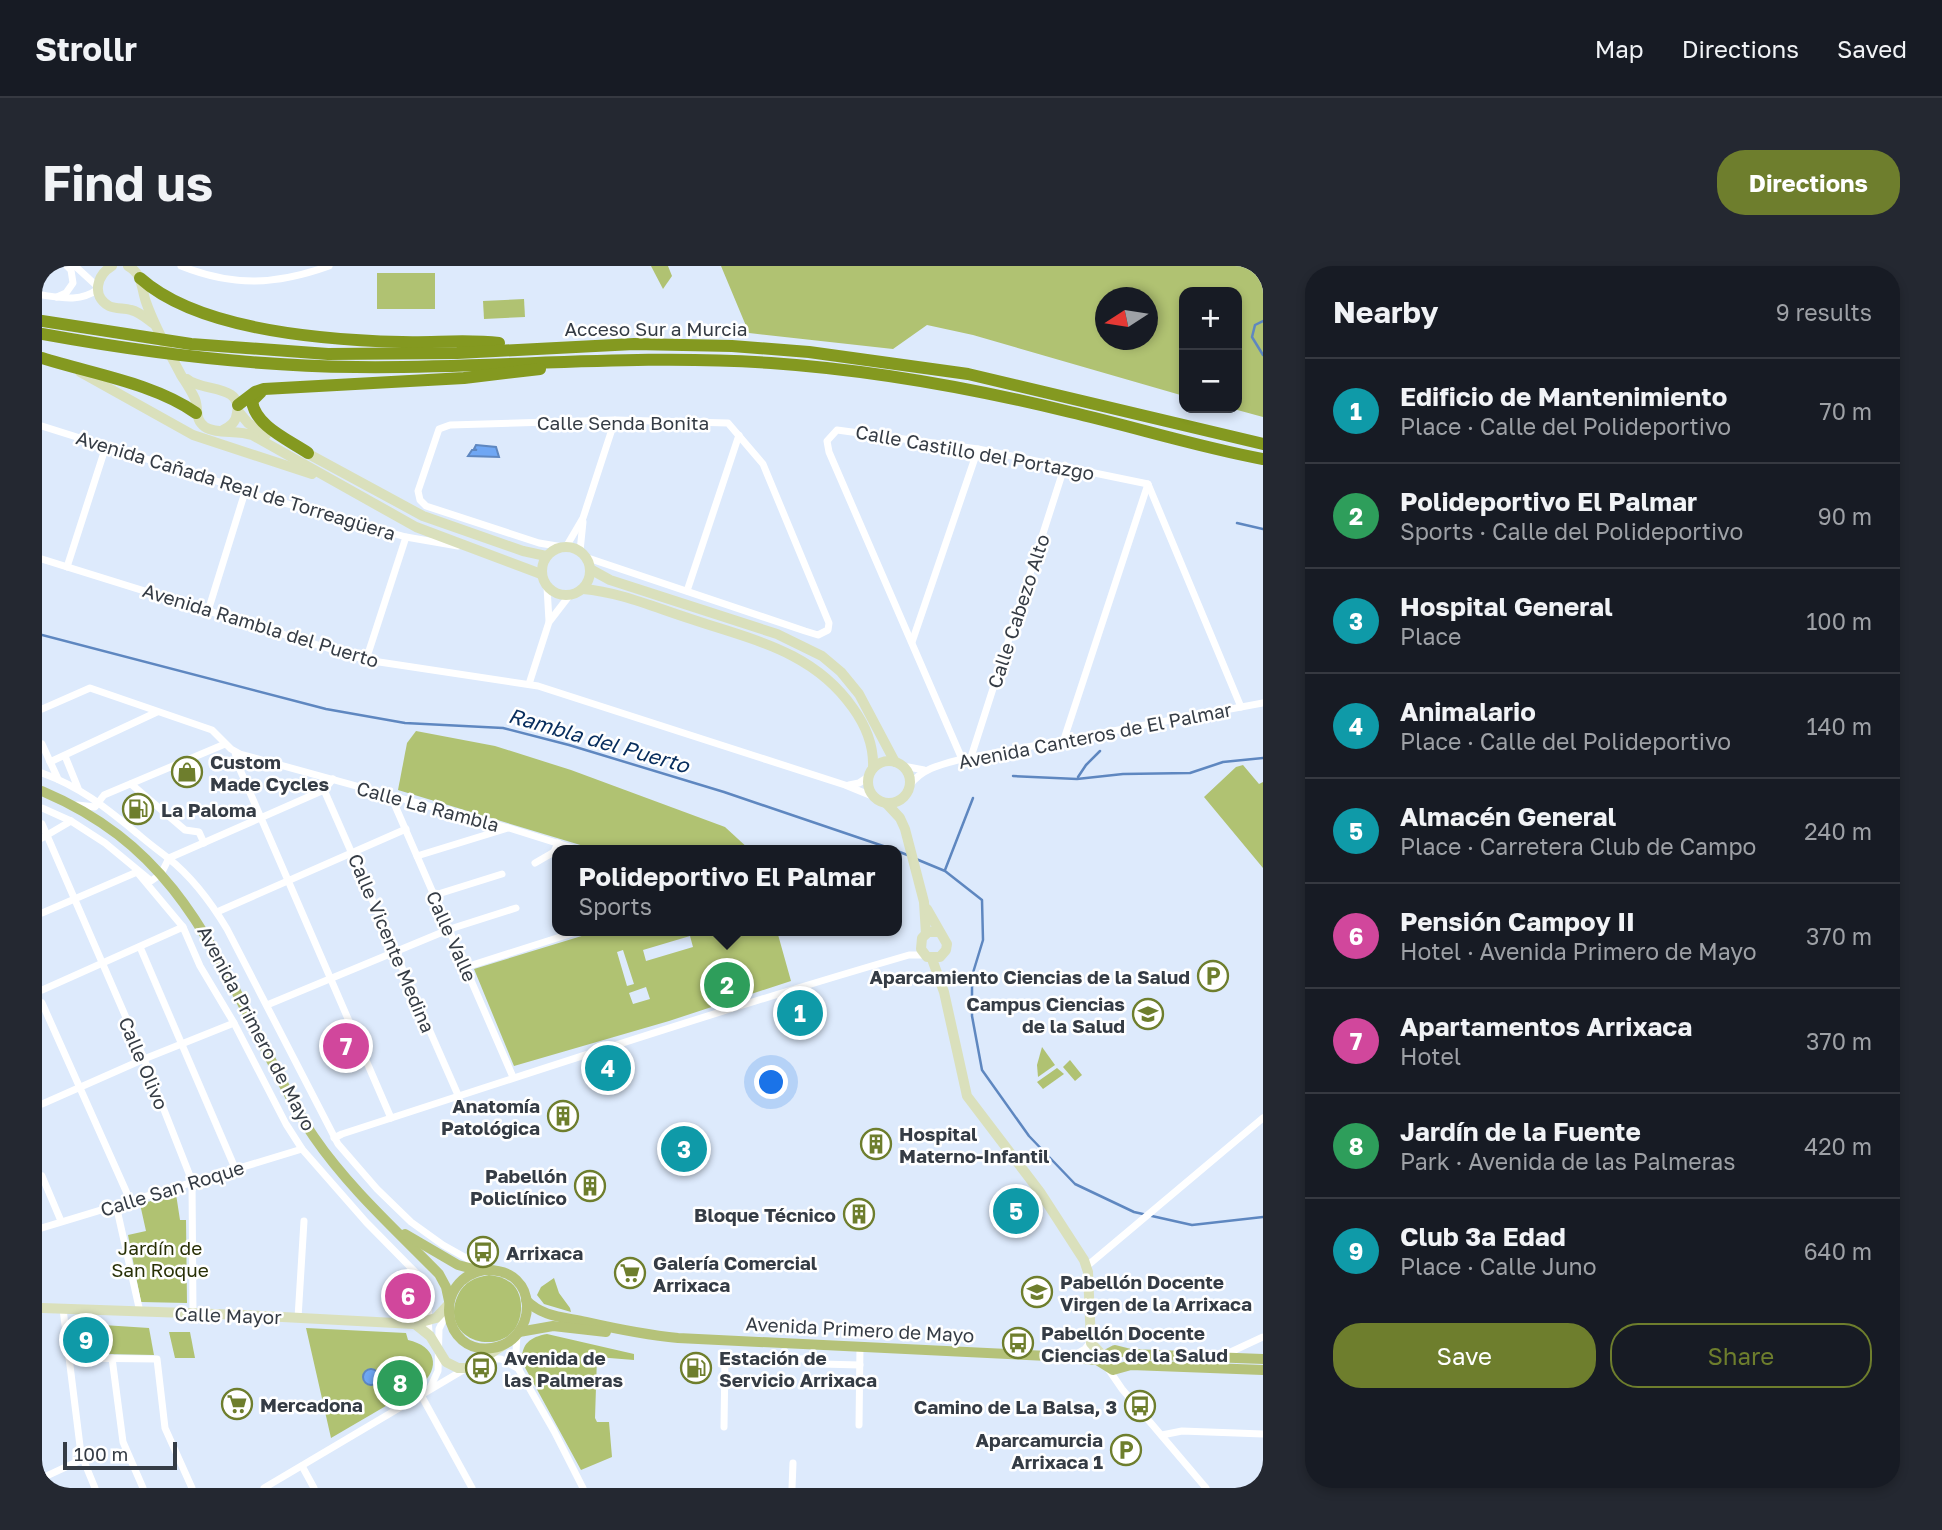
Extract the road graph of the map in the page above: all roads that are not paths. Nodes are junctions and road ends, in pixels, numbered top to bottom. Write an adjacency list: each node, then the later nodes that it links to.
1 (67, 266): 11 (street)
2 (75, 266): 9 (street)
3 (112, 266): 9 (street)
4 (128, 266): 8 (street)
5 (181, 266): 7 (street)
6 (329, 266): 7 (street)
7 (316, 268)
8 (141, 282): 12 (street); 14 (street); 16 (highway)
9 (98, 288): 11 (street); 12 (street)
10 (42, 295): 11 (street)
11 (56, 297)
12 (123, 308): 14 (street)
13 (42, 321): 16 (highway, Acceso Sur a Murcia)
14 (155, 325): 20 (street)
15 (42, 334): 18 (highway, Acceso Sur a Murcia)
16 (534, 347): 29 (highway, Acceso Sur a Murcia)
17 (42, 358): 19 (highway)
18 (578, 360): 22 (highway); 33 (highway, Acceso Sur a Murcia)
19 (71, 367): 24 (highway); 35 (street)
20 (179, 371): 21 (street); 24 (street)
21 (214, 389): 23 (street); 24 (street)
22 (264, 389): 23 (highway); 32 (highway)
23 (238, 408): 27 (street); 32 (street)
24 (196, 409): 27 (street)
25 (615, 420): 28 (street, Calle Senda Bonita); 38 (street); 40 (street, Calle Senda Bonita)
26 (42, 426): 30 (street, Avenida Cañada Real de Torreagüera)
27 (223, 430): 35 (street)
28 (738, 435): 50 (street); 50 (street, Calle Senda Bonita)
29 (1263, 444)
30 (106, 446): 37 (street, Avenida Cañada Real de Torreagüera); 45 (street)
31 (978, 449): 34 (street, Calle Castillo del Portazgo); 54 (street); 54 (street, Calle Castillo del Portazgo)
32 (308, 453): 43 (street)
33 (1263, 459)
34 (1065, 465): 36 (street, Calle Castillo del Portazgo); 66 (street, Calle Cabezo Alto)
35 (335, 483): 41 (street)
36 (1148, 484): 58 (street); 61 (street)
37 (246, 492): 39 (street, Avenida Cañada Real de Torreagüera); 52 (street)
38 (583, 518): 40 (street); 42 (street)
39 (406, 537): 41 (street, Avenida Cañada Real de Torreagüera); 55 (street)
40 (564, 547): 42 (street); 43 (street)
41 (473, 549): 47 (street)
42 (582, 554): 46 (street); 50 (street)
43 (546, 556): 47 (street)
44 (42, 559): 45 (street, Avenida Rambla del Puerto)
45 (67, 567): 52 (street, Avenida Rambla del Puerto)
46 (590, 569): 49 (street); 69 (street)
47 (541, 574): 48 (street)
48 (547, 587): 51 (street); 53 (street)
49 (583, 589): 51 (street); 71 (street)
50 (687, 591)
51 (569, 596): 53 (street)
52 (208, 611): 55 (street, Avenida Rambla del Puerto)
53 (550, 622): 56 (street)
54 (912, 643): 67 (street, Calle Castillo del Portazgo)
55 (366, 660): 56 (street, Avenida Rambla del Puerto)
56 (529, 684): 75 (street, Avenida Rambla del Puerto)
57 (1263, 703): 58 (street, Avenida Canteros de El Palmar)
58 (1241, 707): 61 (street, Avenida Canteros de El Palmar)
59 (42, 709): 60 (street)
60 (158, 712): 63 (street); 65 (street)
61 (1064, 739): 66 (street, Avenida Canteros de El Palmar)
62 (42, 744): 68 (street)
63 (225, 744): 64 (street); 74 (street)
64 (235, 752): 73 (street); 86 (street)
65 (65, 756): 68 (street); 76 (street)
66 (971, 757): 67 (street, Avenida Canteros de El Palmar)
67 (962, 759): 70 (street, Avenida Canteros de El Palmar)
68 (50, 762): 72 (street)
69 (899, 764): 70 (street, Avenida Canteros de El Palmar); 71 (street); 77 (street)
70 (929, 769): 77 (street, Avenida Canteros de El Palmar)
71 (871, 773): 75 (street); 81 (street)
72 (48, 776): 76 (street, Avenida Primero de Mayo)
73 (333, 779): 78 (street, Calle La Rambla); 80 (street, Calle La Rambla)
74 (131, 784): 82 (street); 93 (street)
75 (845, 785): 81 (street, Avenida Rambla del Puerto)
76 (78, 788): 82 (street, Avenida Primero de Mayo)
77 (909, 789): 83 (street); 91 (street)
78 (324, 790): 86 (street, Calle La Rambla); 96 (street, Calle Vicente Medina)
79 (42, 791): 84 (main road, Avenida Primero de Mayo)
80 (390, 794): 89 (street, Calle La Rambla); 90 (street, Calle Valle)
81 (872, 796): 83 (street)
82 (99, 802): 84 (street); 99 (street, Avenida Primero de Mayo)
83 (887, 804): 91 (street)
84 (73, 805): 102 (main road, Avenida Primero de Mayo)
85 (42, 808): 87 (street, Avenida Primero de Mayo)
86 (261, 818): 93 (street, Calle La Rambla); 104 (street)
87 (71, 821): 92 (street); 101 (street, Avenida Primero de Mayo)
88 (42, 824): 92 (street, Calle Olivo)
89 (509, 828): 94 (street, Calle La Rambla); 98 (street)
90 (406, 829): 96 (street); 98 (street, Calle Valle)
91 (906, 832): 107 (street)
92 (44, 837): 106 (street, Calle Olivo)
93 (204, 843): 99 (street, Calle La Rambla)
94 (558, 843): 95 (street, Calle La Rambla)
95 (564, 845)
96 (353, 852): 104 (street); 117 (street, Calle Vicente Medina)
97 (552, 853): 100 (street)
98 (417, 856): 105 (street, Calle Valle)
99 (169, 858): 102 (street); 109 (street, Avenida Primero de Mayo)
100 (535, 863)
101 (137, 872): 102 (street); 106 (street); 111 (street, Avenida Primero de Mayo)
102 (161, 874): 143 (main road, Avenida Primero de Mayo)
103 (502, 874): 105 (street)
104 (288, 881): 109 (street); 121 (street)
105 (435, 895): 112 (street, Calle Valle)
106 (75, 899): 110 (street); 119 (street, Calle Olivo)
107 (924, 902): 113 (street); 114 (street)
108 (516, 908): 112 (street)
109 (217, 912): 124 (street, Avenida Primero de Mayo)
110 (42, 914)
111 (183, 927): 116 (street); 125 (street, Avenida Primero de Mayo)
112 (450, 929): 117 (street); 120 (street, Calle Valle)
113 (939, 932): 114 (street); 118 (street)
114 (926, 934): 118 (street)
115 (563, 936): 120 (street)
116 (140, 947): 119 (street); 126 (street)
117 (397, 952): 121 (street); 130 (street, Calle Vicente Medina)
118 (929, 955): 128 (street); 145 (street)
119 (102, 964): 122 (street); 127 (street, Calle Olivo)
120 (466, 967): 128 (street, Calle Valle)
121 (329, 979): 124 (street); 132 (street)
122 (42, 990)
123 (42, 1003): 129 (street)
124 (267, 1005): 134 (street, Avenida Primero de Mayo)
125 (234, 1023): 126 (street); 135 (street, Avenida Primero de Mayo)
126 (181, 1044): 127 (street); 136 (street)
127 (144, 1059): 129 (street); 138 (street, Calle Olivo)
128 (513, 1077): 130 (street)
129 (79, 1087): 131 (street); 139 (street)
130 (458, 1096): 132 (street)
131 (42, 1104)
132 (391, 1118): 134 (street)
133 (1263, 1118): 145 (street)
134 (334, 1139): 146 (street, Avenida Primero de Mayo)
135 (302, 1149): 136 (street, Calle San Roque); 154 (street, Avenida Primero de Mayo)
136 (235, 1168): 138 (street, Calle San Roque)
137 (42, 1176): 142 (street)
138 (192, 1181): 139 (street, Calle San Roque); 152 (street, Calle Olivo)
139 (130, 1200): 140 (street, Calle San Roque)
140 (116, 1205): 142 (street, Calle San Roque); 151 (street)
141 (304, 1221): 153 (street)
142 (61, 1222): 144 (street, Calle San Roque)
143 (393, 1227): 146 (main road, Avenida Primero de Mayo); 148 (main road, Avenida Primero de Mayo)
144 (42, 1228)
145 (1087, 1266): 163 (street)
146 (485, 1270): 147 (main road); 148 (main road)
147 (526, 1300): 156 (main road, Avenida Primero de Mayo); 157 (main road)
148 (448, 1305): 154 (street, Calle Mayor); 160 (main road); 162 (street)
149 (42, 1308): 150 (street, Calle Mayor)
150 (63, 1309): 151 (street, Calle Mayor); 165 (street)
151 (140, 1312): 152 (street, Calle Mayor)
152 (193, 1314): 153 (street, Calle Mayor)
153 (298, 1318): 155 (street, Calle Mayor)
154 (428, 1321): 155 (street, Calle Mayor); 158 (street, Avenida Primero de Mayo)
155 (414, 1324): 158 (street)
156 (622, 1331): 157 (main road, Avenida Primero de Mayo); 161 (main road, Avenida Primero de Mayo)
157 (518, 1333): 160 (main road); 172 (street)
158 (430, 1336): 162 (street)
159 (1263, 1337): 164 (street)
160 (505, 1344): 168 (street)
161 (860, 1346): 167 (main road, Avenida Primero de Mayo); 170 (street)
162 (439, 1351): 171 (street); 174 (street)
163 (1106, 1357): 164 (main road); 167 (main road, Avenida Primero de Mayo); 167 (street); 173 (main road); 178 (street)
164 (1220, 1357): 169 (main road)
165 (69, 1358): 166 (street); 179 (street)
166 (112, 1358): 184 (street); 185 (street)
167 (1067, 1358)
168 (484, 1359): 171 (street); 172 (street)
169 (1263, 1359)
170 (860, 1365): 175 (street); 176 (street)
171 (468, 1368): 174 (street)
172 (519, 1370): 189 (street)
173 (1263, 1370)
174 (424, 1393): 181 (street); 188 (street)
175 (859, 1425)
176 (724, 1427)
177 (1263, 1434): 178 (street)
178 (1162, 1435): 191 (street)
179 (83, 1459): 182 (street); 183 (street)
180 (793, 1462): 190 (street)
181 (302, 1466): 186 (street); 187 (street)
182 (42, 1478)
183 (95, 1488)
184 (143, 1488)
185 (192, 1488)
186 (264, 1488)
187 (314, 1488)
188 (472, 1488)
189 (583, 1488)
190 (792, 1488)
191 (1206, 1488)

